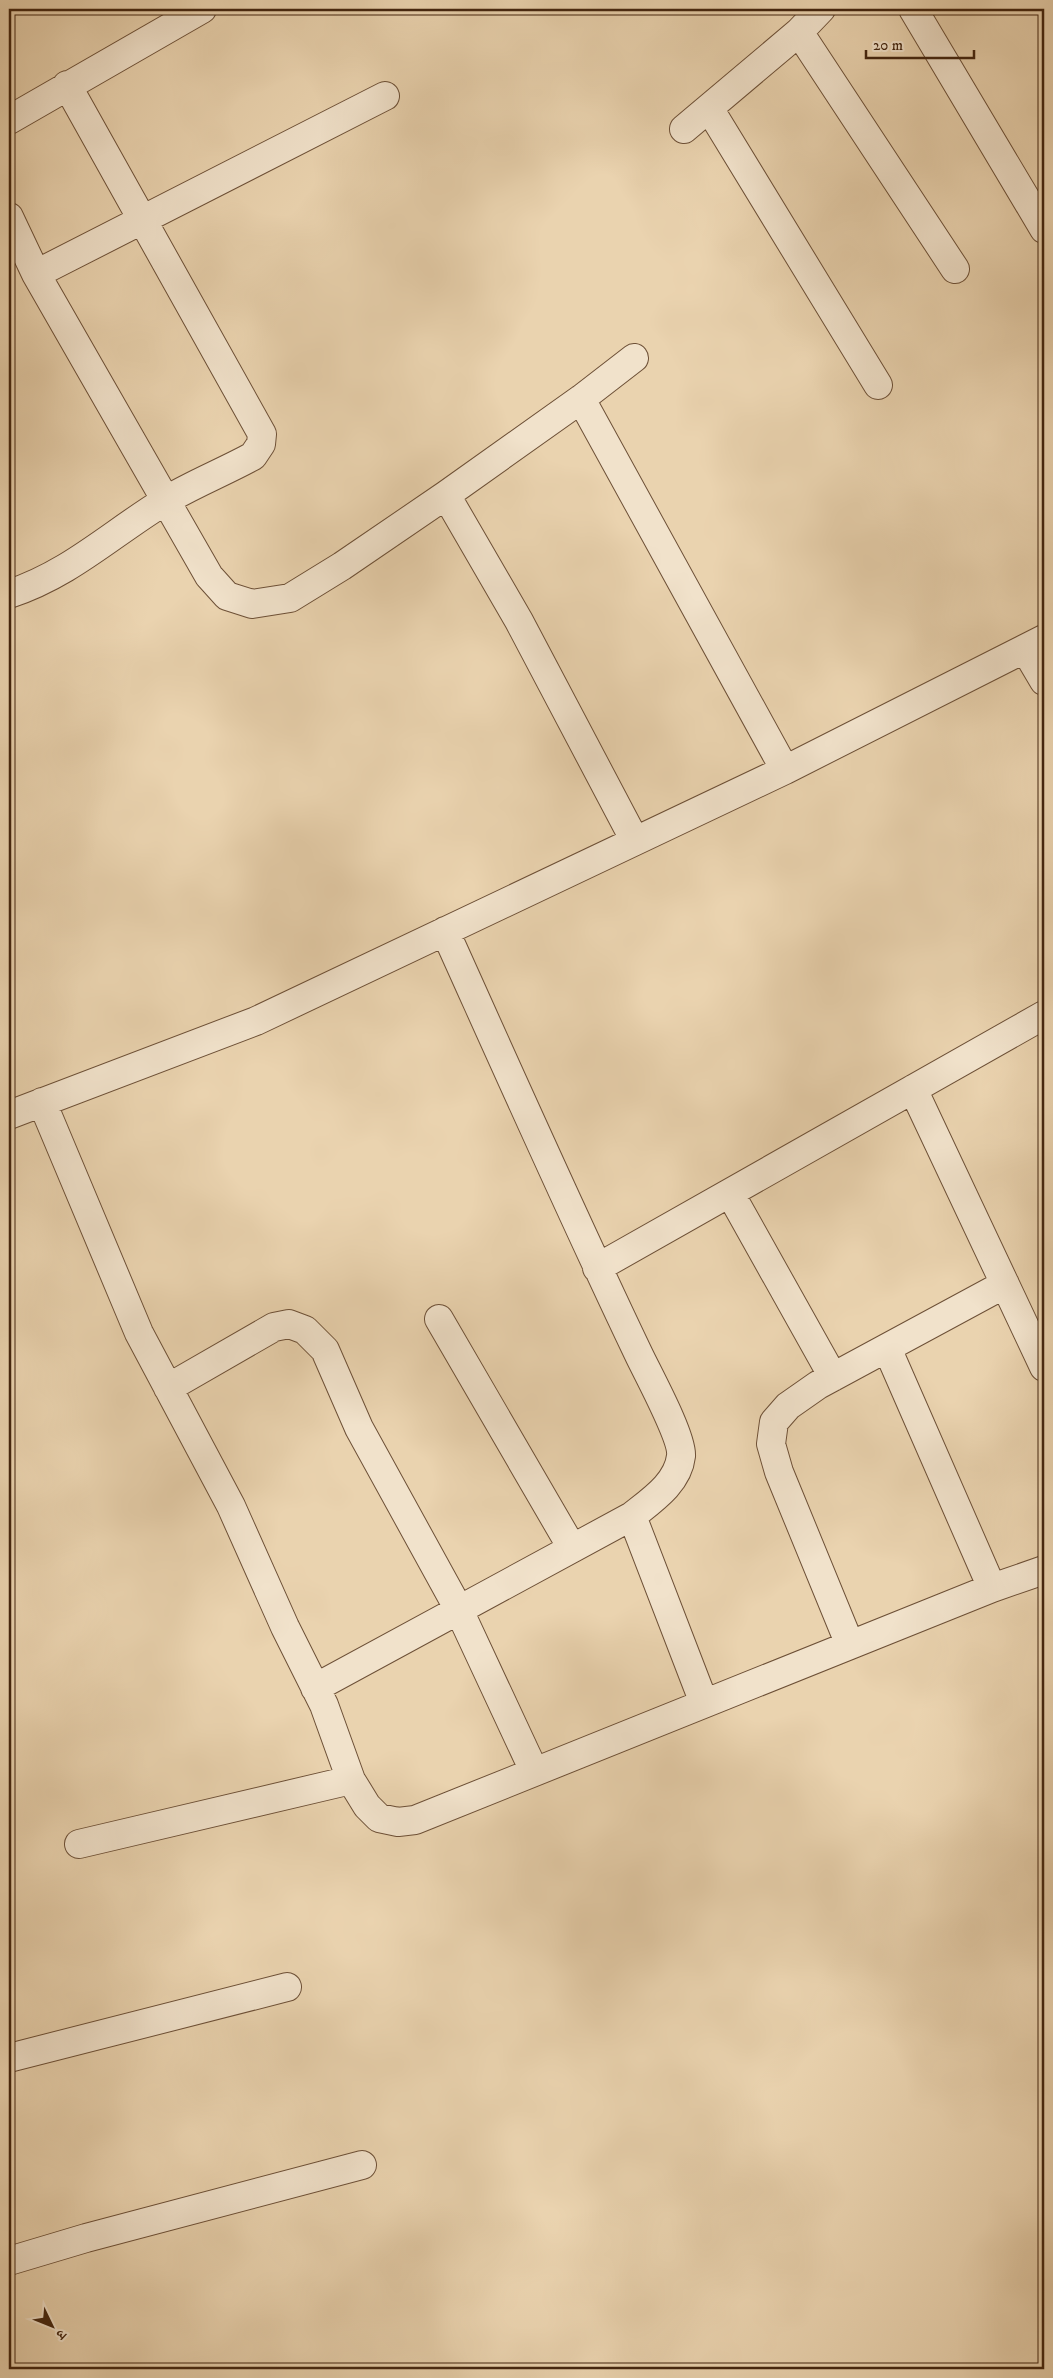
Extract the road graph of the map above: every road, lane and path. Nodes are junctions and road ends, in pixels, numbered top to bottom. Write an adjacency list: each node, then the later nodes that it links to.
1 (202, 9): 5 (street)
2 (821, 9): 4 (street)
3 (913, 9): 12 (street)
4 (800, 32): 7 (street); 13 (street)
5 (67, 85): 8 (street); 11 (street)
6 (385, 96): 11 (street)
7 (709, 108): 9 (street); 16 (street)
8 (9, 120)
9 (684, 129)
10 (9, 216): 14 (street)
11 (143, 221): 14 (street); 19 (street)
12 (1044, 229)
13 (955, 269)
14 (36, 274): 19 (street)
15 (634, 358): 17 (street)
16 (878, 385)
17 (581, 399): 18 (street); 23 (street)
18 (446, 495): 19 (street); 24 (street)
19 (165, 501): 20 (street)
20 (9, 594)
21 (1034, 644): 22 (street); 23 (street)
22 (1044, 681)
23 (785, 770): 24 (street)
24 (635, 841): 25 (street)
25 (445, 931): 28 (street); 31 (street)
26 (1044, 1015): 27 (street)
27 (913, 1089): 30 (street); 32 (street)
28 (42, 1102): 29 (street); 37 (street)
29 (9, 1115)
30 (730, 1193): 31 (street); 36 (street)
31 (597, 1268): 38 (street)
32 (1005, 1284): 34 (street); 35 (street)
33 (439, 1319): 39 (street)
34 (887, 1348): 36 (street); 41 (street)
35 (1044, 1367)
36 (834, 1377): 43 (street)
37 (168, 1388): 42 (street); 44 (street)
38 (632, 1516): 39 (street); 45 (street)
39 (572, 1548): 42 (street)
40 (1044, 1570): 41 (street)
41 (992, 1588): 43 (street)
42 (458, 1608): 44 (street); 46 (street)
43 (850, 1645): 45 (street)
44 (315, 1688): 47 (street)
45 (704, 1703): 46 (street)
46 (534, 1771): 47 (street)
47 (351, 1780): 48 (street)
48 (79, 1844)
49 (287, 1987): 50 (street)
50 (9, 2058)
51 (362, 2166): 52 (street)
52 (9, 2261)

